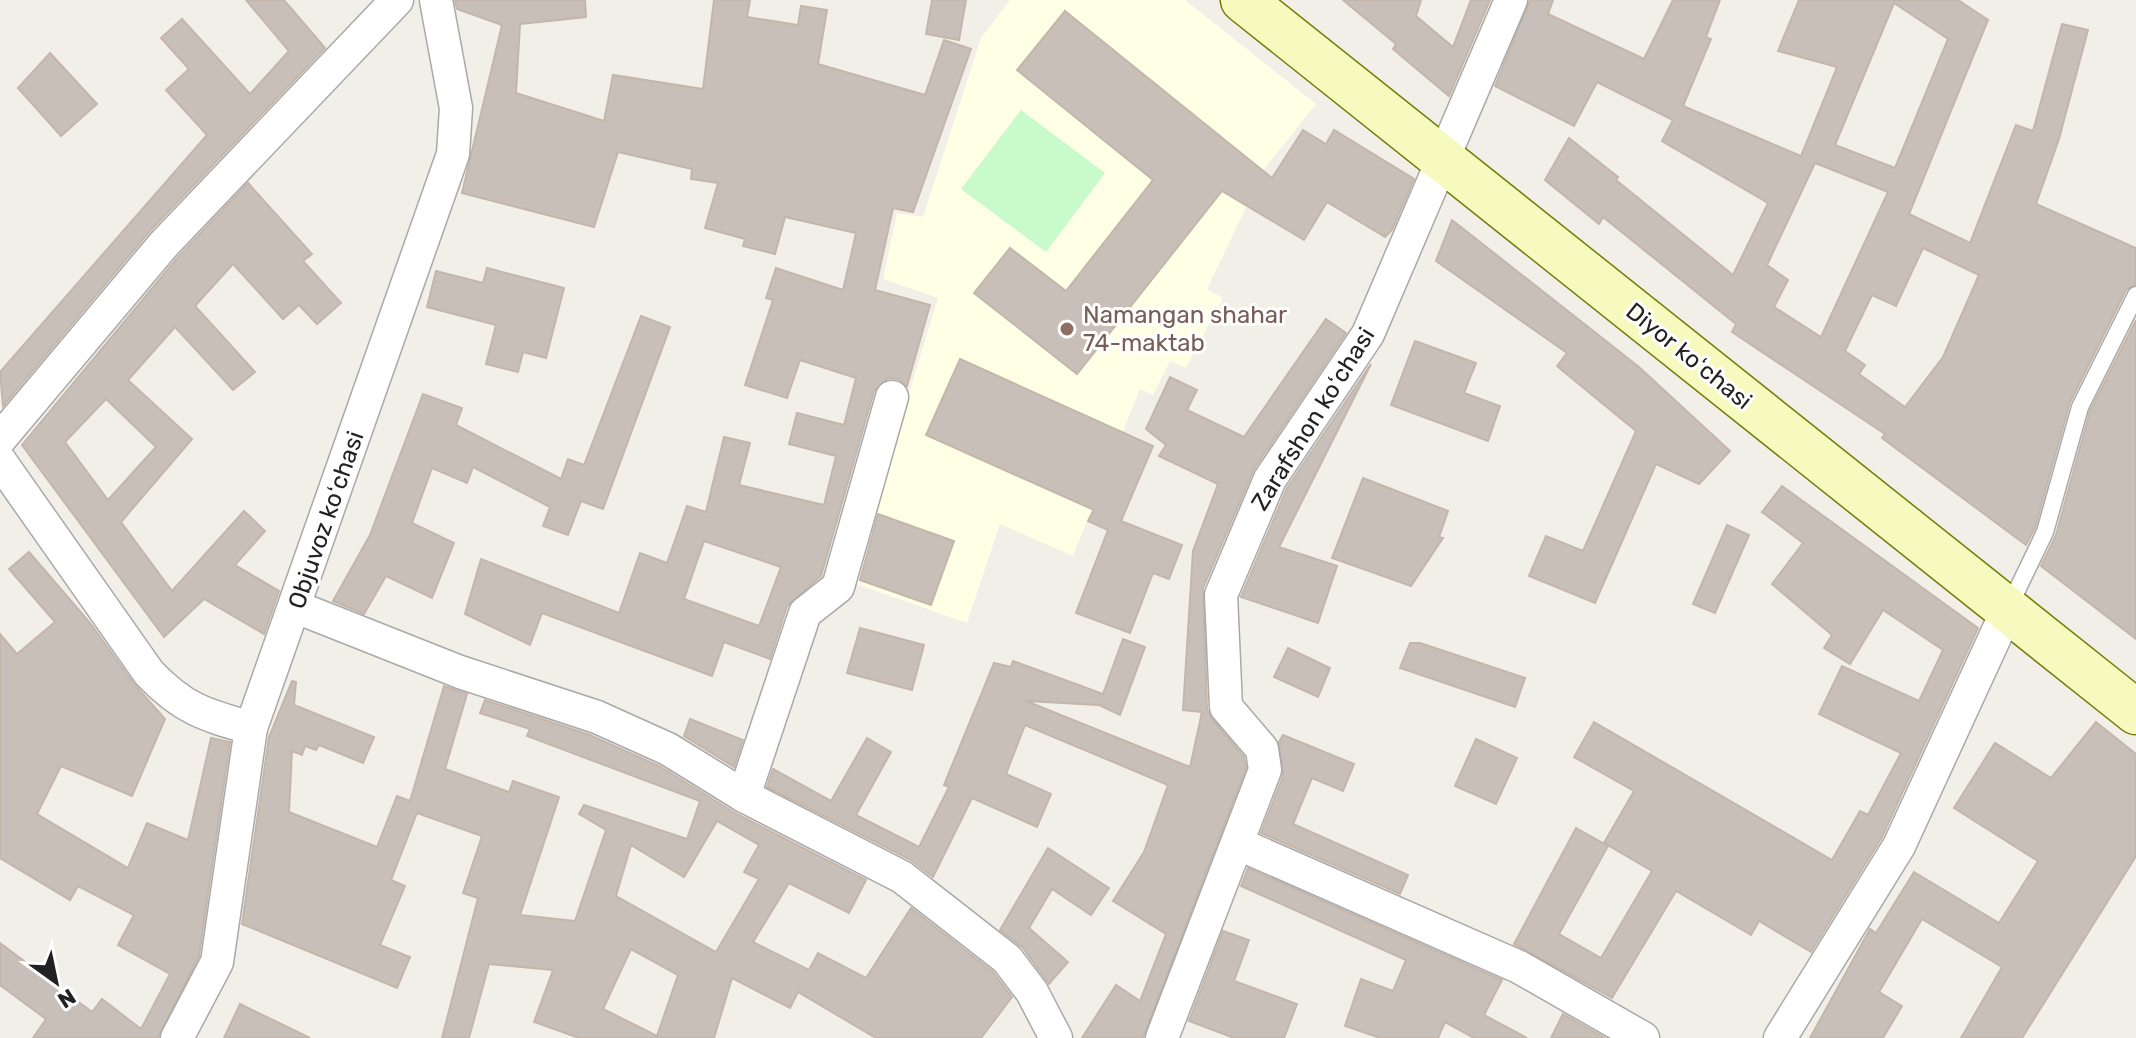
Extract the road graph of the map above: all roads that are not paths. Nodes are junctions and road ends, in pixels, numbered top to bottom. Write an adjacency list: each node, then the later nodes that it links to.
1 (397, 0): 8 (street)
2 (436, 0): 10 (street, Objuvoz koʻchasi)
3 (1243, 0): 5 (main road, Diyor koʻchasi)
4 (1511, 0): 5 (street, Zarafshon koʻchasi)
5 (1445, 160): 11 (main road, Diyor koʻchasi); 15 (street, Zarafshon koʻchasi)
6 (2136, 295): 11 (lane)
7 (892, 397): 14 (street)
8 (0, 439)
9 (0, 461): 13 (street)
10 (296, 607): 13 (street, Objuvoz koʻchasi); 14 (street)
11 (2007, 611): 12 (main road, Diyor koʻchasi); 20 (street)
12 (2136, 712)
13 (251, 728): 16 (street, Objuvoz koʻchasi)
14 (744, 796): 17 (street)
15 (1239, 844): 18 (street, Zarafshon koʻchasi); 19 (street)
16 (177, 1038)
17 (1056, 1038)
18 (1162, 1038)
19 (1643, 1038)
20 (1780, 1038)

